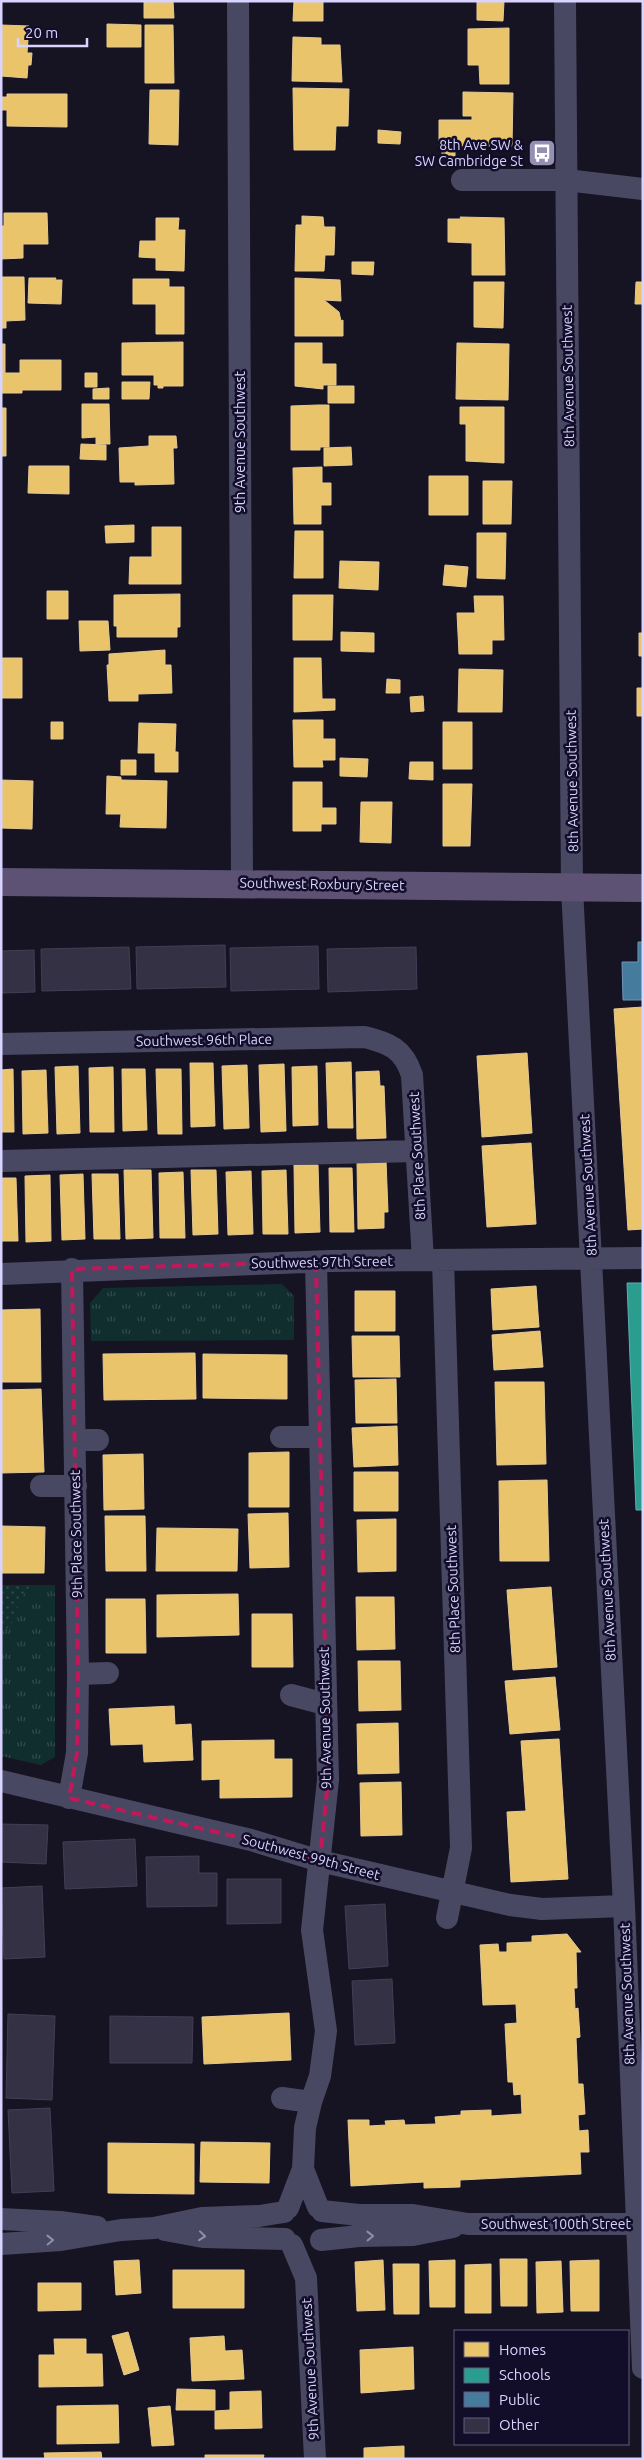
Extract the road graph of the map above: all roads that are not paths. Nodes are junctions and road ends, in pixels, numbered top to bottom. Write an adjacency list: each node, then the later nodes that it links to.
1 (238, 1): 7 (street, 9th Avenue Southwest)
2 (565, 1): 4 (street, 8th Avenue Southwest)
3 (462, 180): 4 (street)
4 (566, 180): 5 (street); 8 (street, 8th Avenue Southwest)
5 (643, 189)
6 (1, 882): 7 (main road, Southwest Roxbury Street)
7 (242, 883): 8 (main road, Southwest Roxbury Street)
8 (572, 888): 9 (main road, Southwest Roxbury Street); 14 (street, 8th Avenue Southwest)
9 (643, 888)
10 (1, 1044): 11 (street, Southwest 96th Place)
11 (403, 1054): 12 (street, 8th Place Southwest)
12 (416, 1151): 13 (street); 16 (street, 8th Place Southwest)
13 (1, 1161)
14 (591, 1258): 15 (street, Southwest 97th Street); 16 (street, Southwest 97th Street); 34 (street, 8th Avenue Southwest)
15 (643, 1258)
16 (433, 1260): 17 (street, Southwest 97th Street); 33 (street, 8th Place Southwest)
17 (316, 1262): 18 (street, Southwest 97th Street); 20 (street, 9th Avenue Southwest)
18 (72, 1270): 19 (street, Southwest 97th Street); 22 (street, 9th Place Southwest)
19 (1, 1274)
20 (320, 1437): 21 (street); 29 (street, 9th Avenue Southwest)
21 (281, 1438)
22 (76, 1440): 23 (street); 25 (street, 9th Place Southwest)
23 (98, 1440)
24 (41, 1486): 25 (street)
25 (76, 1486): 27 (street, 9th Place Southwest)
26 (108, 1673): 27 (street)
27 (78, 1674): 31 (street, 9th Place Southwest)
28 (291, 1695): 29 (street)
29 (325, 1704): 32 (street, 9th Avenue Southwest)
30 (1, 1781): 31 (street, Southwest 99th Street)
31 (69, 1798): 32 (street, Southwest 99th Street)
32 (320, 1861): 33 (street, Southwest 99th Street); 37 (street, 9th Avenue Southwest)
33 (452, 1892): 34 (street, Southwest 99th Street); 35 (street, 8th Place Southwest)
34 (624, 1906): 43 (street, 8th Avenue Southwest)
35 (447, 1918)
36 (282, 2098): 37 (street)
37 (311, 2102): 38 (street, 9th Avenue Southwest)
38 (303, 2169): 39 (street, 9th Avenue Southwest); 40 (street, 9th Avenue Southwest)
39 (320, 2209): 40 (street); 42 (street, Southwest 100th Street); 46 (street)
40 (286, 2210): 44 (street); 47 (street)
41 (1, 2219): 45 (street)
42 (468, 2224): 43 (street, Southwest 100th Street); 46 (street, Southwest 100th Street, one-way to 42)
43 (639, 2224): 50 (street, 8th Avenue Southwest)
44 (154, 2228): 45 (street); 47 (street, one-way to 47)
45 (121, 2230): 48 (street, one-way to 45)
46 (320, 2241): 47 (street); 49 (street, 9th Avenue Southwest)
47 (288, 2242): 49 (street, 9th Avenue Southwest)
48 (1, 2244)
49 (306, 2278): 51 (street, 9th Avenue Southwest)
50 (643, 2368)
51 (315, 2459)

